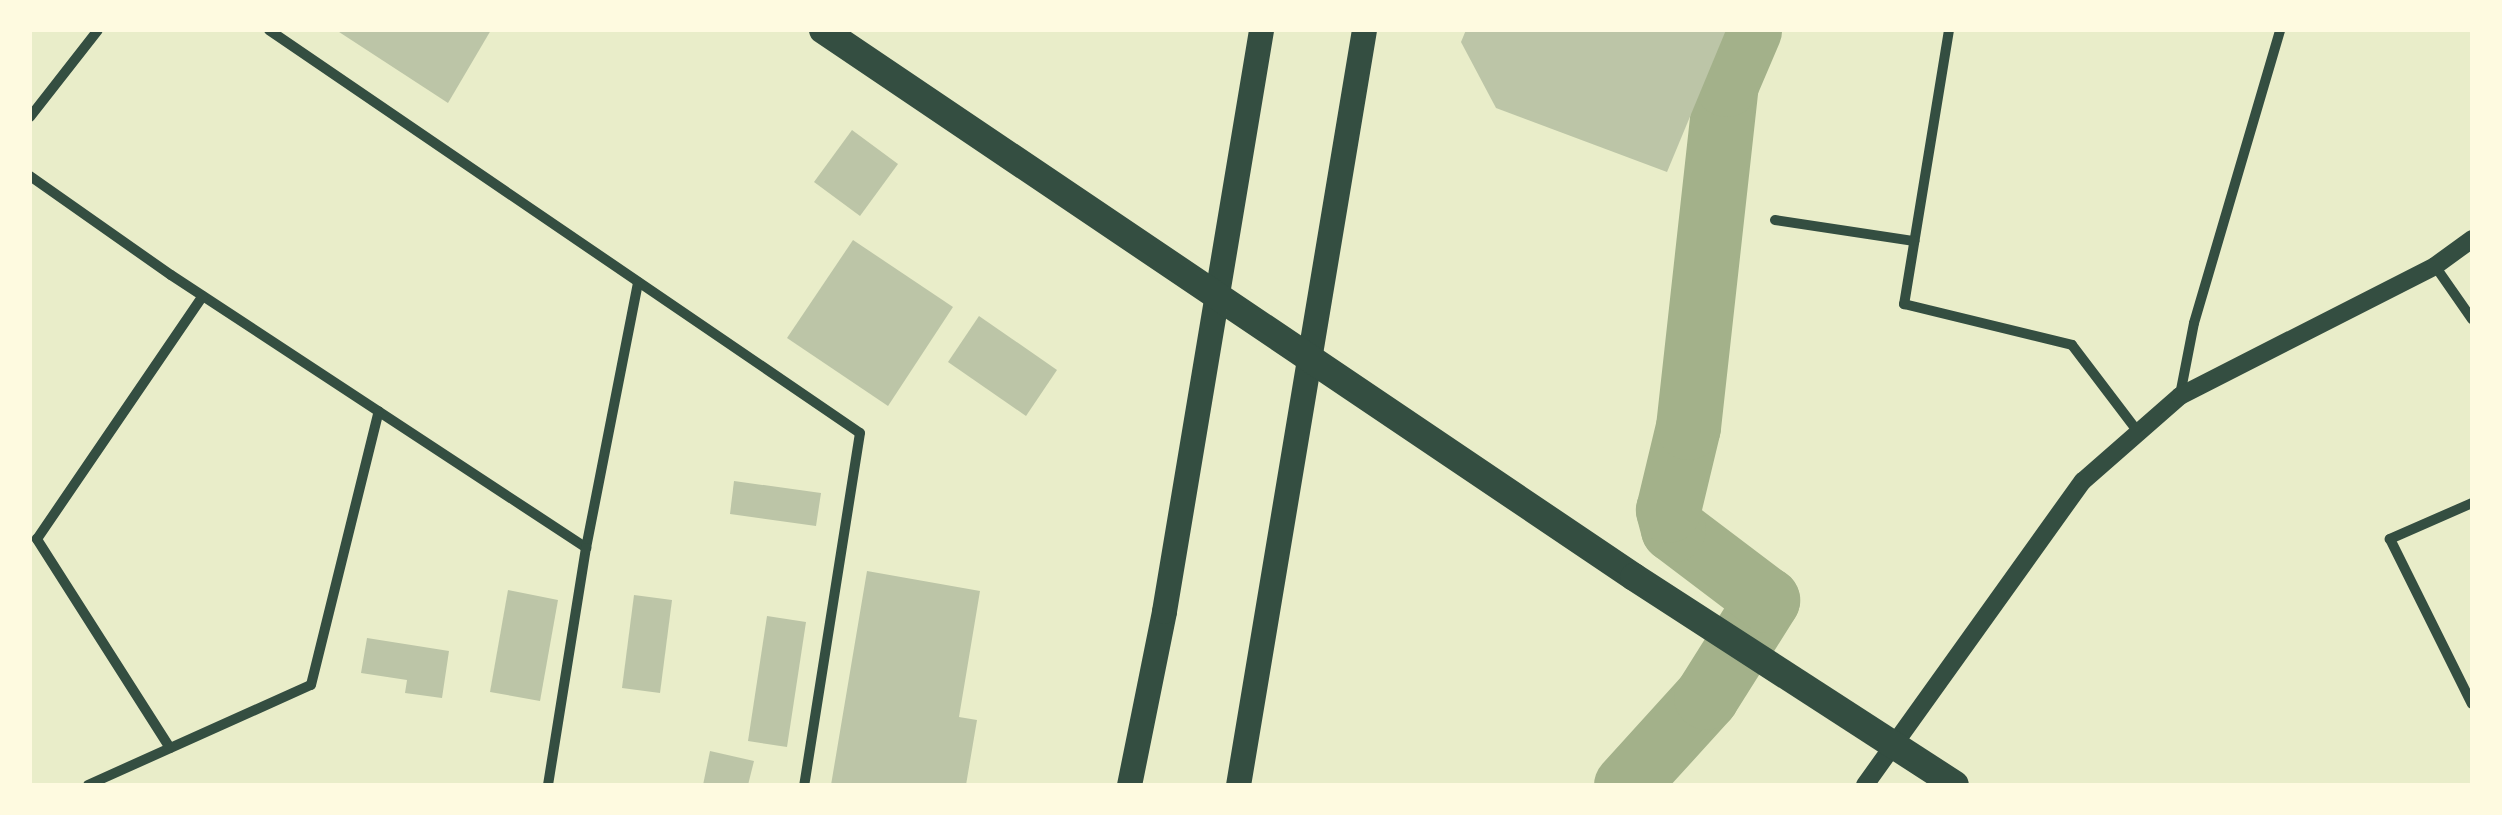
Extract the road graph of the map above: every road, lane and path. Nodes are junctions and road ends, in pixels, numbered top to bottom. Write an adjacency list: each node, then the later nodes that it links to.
1 (98, 30): 8 (street)
2 (269, 30): 14 (street)
3 (823, 30): 15 (highway)
4 (1261, 30): 15 (main road)
5 (1364, 30): 18 (main road)
6 (1949, 30): 12 (street)
7 (2280, 30): 19 (street)
8 (30, 116)
9 (30, 176): 16 (street)
10 (1776, 220): 12 (street)
11 (2472, 239): 13 (street)
12 (1914, 241): 21 (street)
13 (2435, 266): 17 (street); 19 (street)
14 (638, 282): 23 (street); 29 (street)
15 (1216, 294): 18 (highway); 30 (main road)
16 (203, 296): 20 (street); 26 (street)
17 (2472, 318)
18 (1311, 359): 25 (highway); 31 (main road)
19 (2180, 396): 21 (street)
20 (379, 411): 23 (street); 26 (street)
21 (2138, 432): 25 (street)
22 (2472, 503): 24 (street)
23 (586, 548): 28 (street)
24 (2472, 704)
25 (1892, 743): 32 (street); 33 (highway)
26 (170, 748): 27 (street)
27 (88, 785)
28 (548, 785)
29 (804, 785)
30 (1129, 785)
31 (1238, 785)
32 (1865, 785)
33 (1955, 785)

